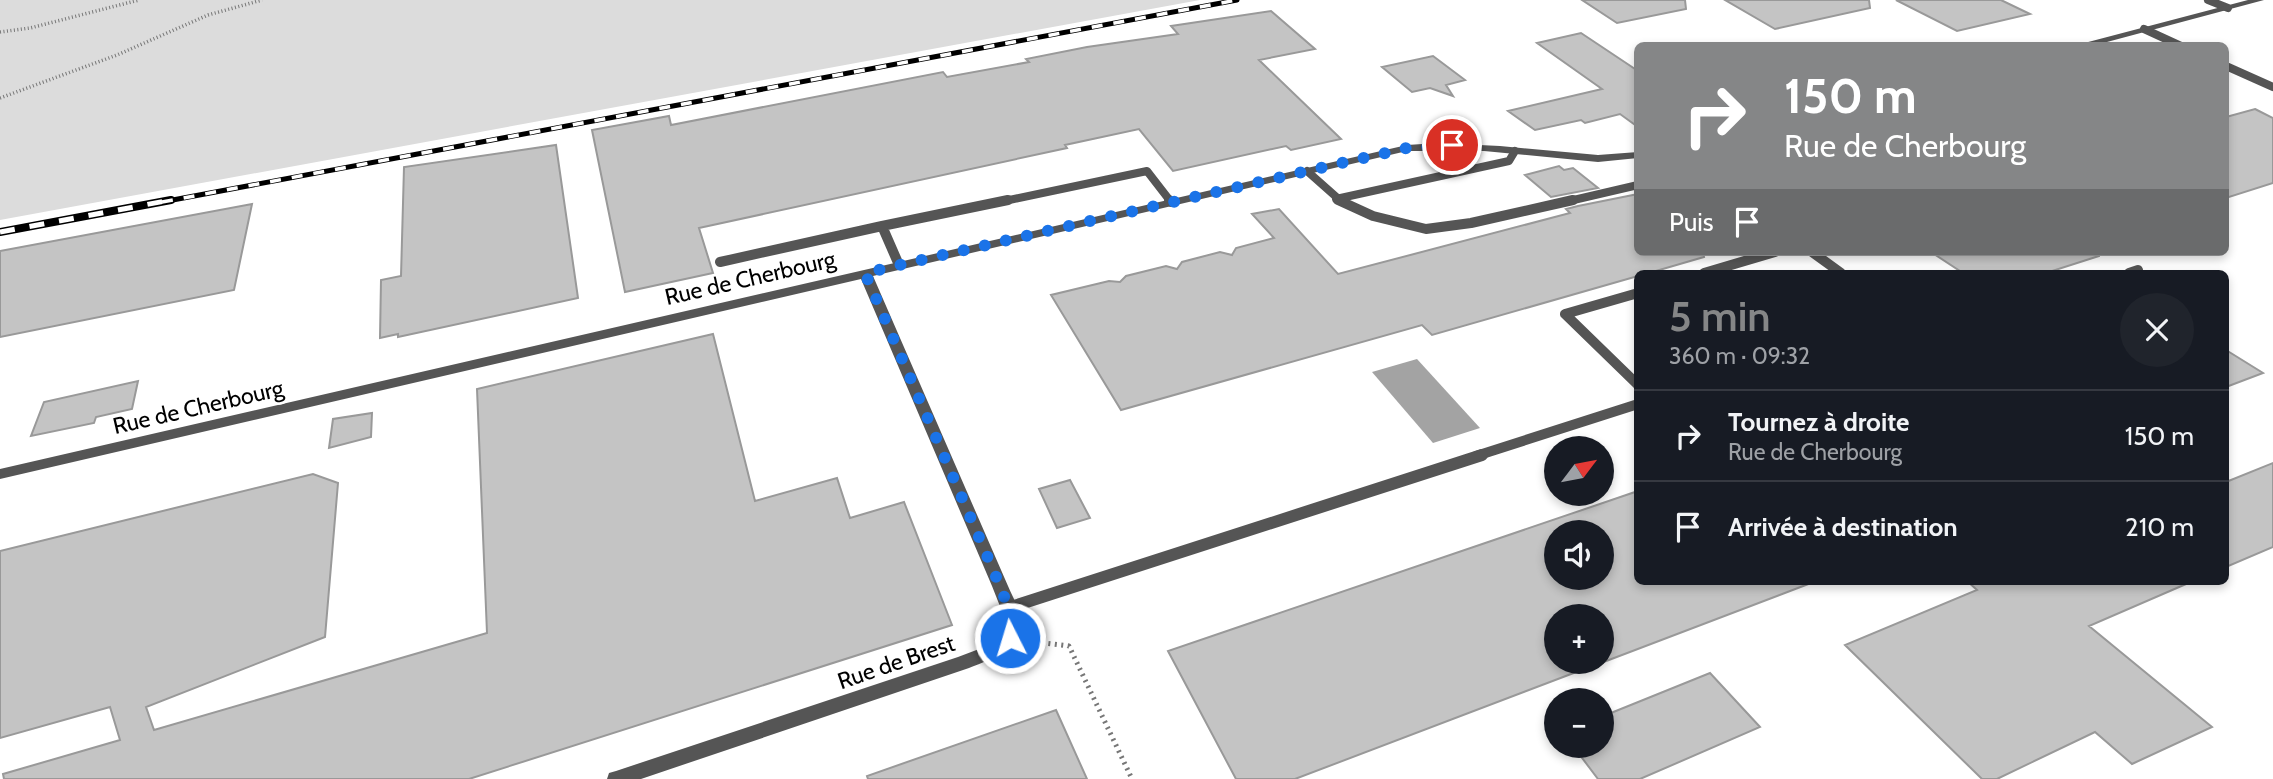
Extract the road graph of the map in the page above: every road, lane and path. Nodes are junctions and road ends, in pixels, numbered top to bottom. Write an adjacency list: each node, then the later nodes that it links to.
1 (139, 0): 7 (path)
2 (262, 0): 12 (path)
3 (2208, 0): 5 (lane)
4 (2259, 0): 5 (street)
5 (2228, 8): 6 (street)
6 (2144, 29): 8 (street); 9 (lane)
7 (0, 32)
8 (2094, 42)
9 (2172, 42)
10 (2229, 67): 11 (lane)
11 (2273, 87)
12 (0, 98)
13 (1515, 151): 14 (street, Rue de Cherbourg); 15 (street, Rue de Cherbourg); 17 (lane)
14 (1634, 156)
15 (1307, 171): 17 (lane); 18 (street, Rue de Cherbourg)
16 (1634, 186): 17 (lane)
17 (1336, 199)
18 (1171, 202): 19 (lane); 23 (street, Rue de Cherbourg)
19 (881, 226): 22 (lane); 23 (lane)
20 (1761, 256): 24 (lane)
21 (1818, 256): 25 (lane)
22 (720, 261)
23 (899, 265): 26 (street, Rue de Cherbourg)
24 (1714, 270)
25 (1837, 270)
26 (865, 273): 30 (street, Rue de Cherbourg); 31 (street)
27 (1634, 294): 28 (lane)
28 (1634, 380)
29 (1634, 405): 31 (lane)
30 (0, 474)
31 (1008, 608): 32 (street)
32 (1010, 638): 33 (street, Rue de Brest); 34 (path)
33 (616, 779)
34 (1132, 779)

